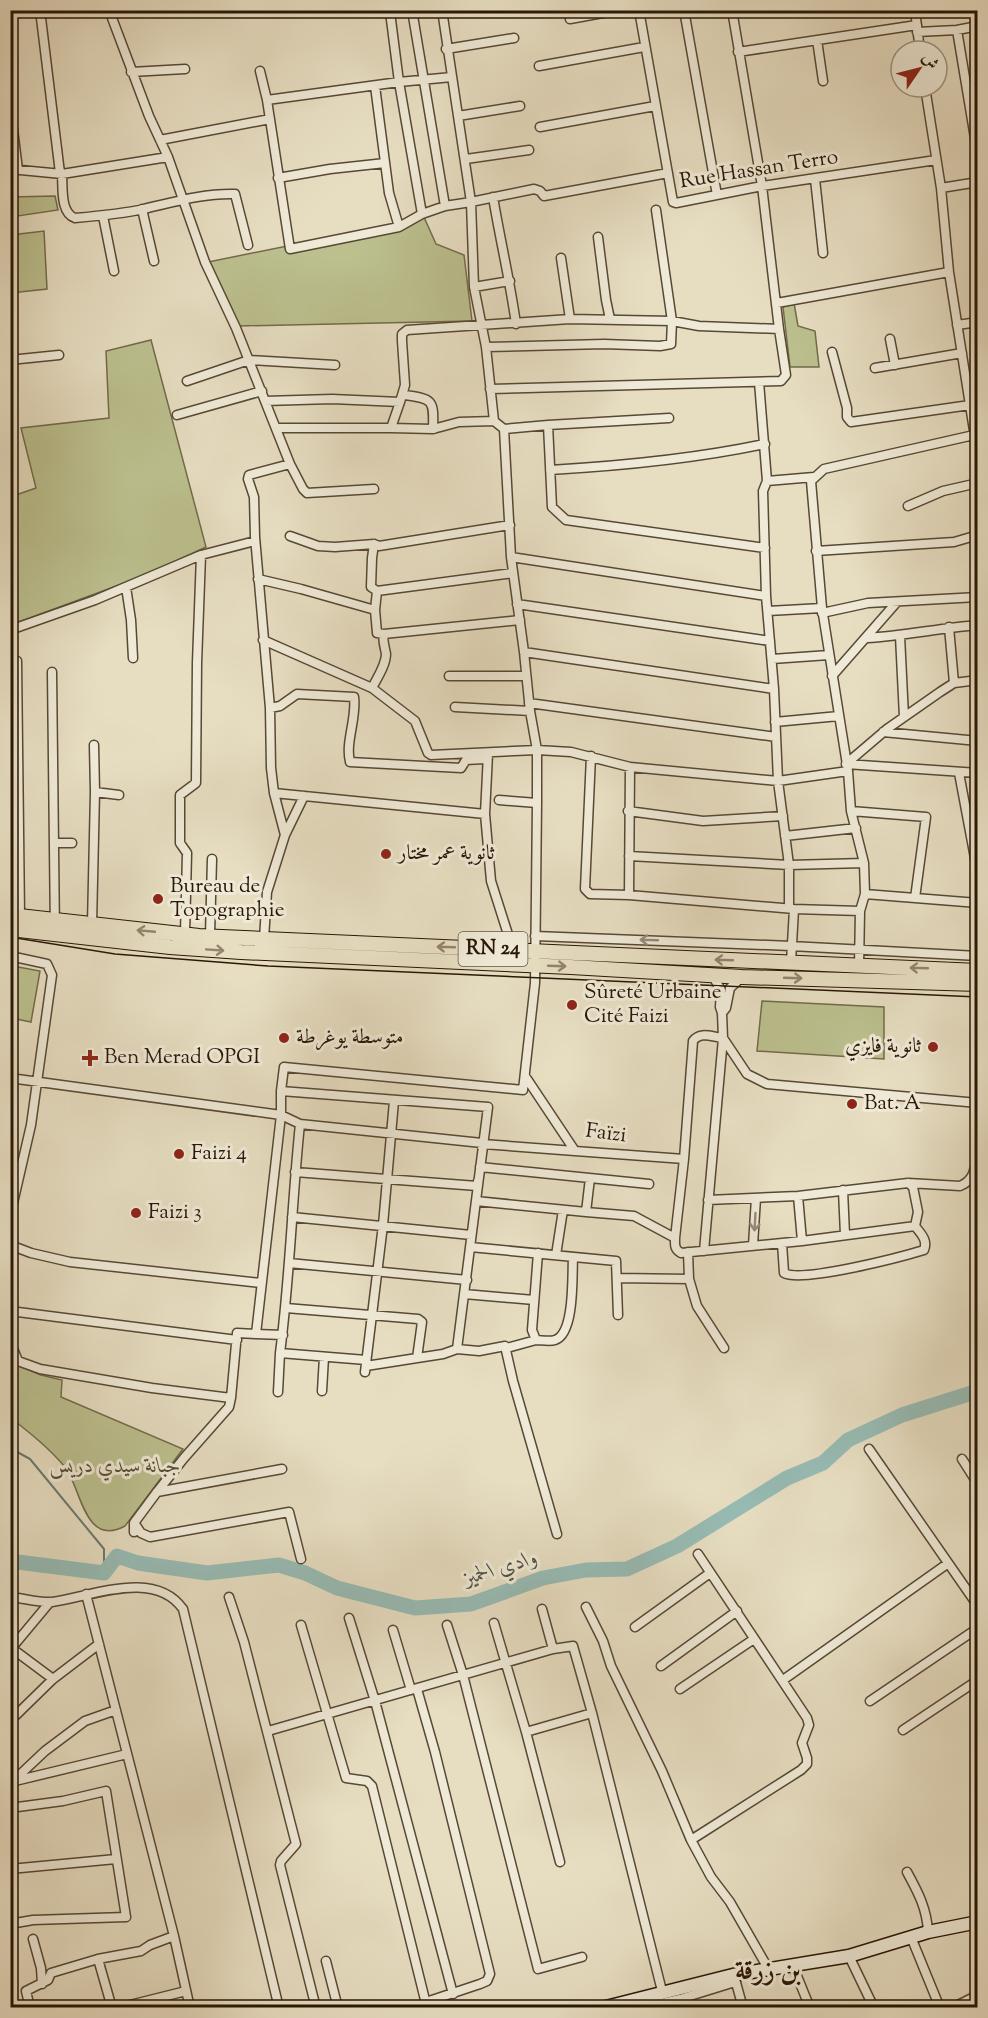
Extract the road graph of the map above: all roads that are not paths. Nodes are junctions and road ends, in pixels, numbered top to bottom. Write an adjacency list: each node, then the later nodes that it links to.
1 (40, 10): 47 (street)
2 (109, 10): 24 (street)
3 (412, 10): 26 (street)
4 (442, 10): 19 (street)
5 (619, 10): 11 (street)
6 (639, 10): 18 (street, Rue Hassan Terro)
7 (684, 10): 53 (street)
8 (732, 10): 20 (street)
9 (915, 10): 13 (street)
10 (390, 12): 28 (street)
11 (570, 19)
12 (978, 26): 14 (street)
13 (917, 28): 14 (street); 16 (street); 17 (street)
14 (957, 30): 40 (street)
15 (514, 38): 19 (street)
16 (918, 39)
17 (817, 40): 20 (street); 27 (street)
18 (644, 47): 21 (street); 34 (street, Rue Hassan Terro)
19 (446, 49): 25 (street)
20 (738, 52): 51 (street)
21 (539, 66)
22 (185, 69): 24 (street)
23 (260, 71): 31 (street)
24 (131, 72): 38 (street)
25 (452, 77): 26 (street); 35 (street)
26 (425, 81): 28 (street); 57 (street)
27 (823, 81)
28 (399, 82): 29 (street); 60 (street)
29 (375, 86): 31 (street); 44 (street)
30 (927, 99): 43 (street)
31 (267, 100): 36 (street)
32 (10, 105): 45 (street)
33 (520, 106): 35 (street)
34 (655, 106): 37 (street); 46 (street, Rue Hassan Terro)
35 (458, 116): 42 (street)
36 (270, 119): 38 (street); 48 (street)
37 (540, 127)
38 (160, 140): 41 (street)
39 (529, 150): 42 (street)
40 (978, 156)
41 (168, 157): 47 (street); 55 (street)
42 (466, 159): 56 (street)
43 (936, 160): 49 (street, Rue Hassan Terro); 52 (street)
44 (386, 164): 48 (street); 62 (street)
45 (14, 170): 47 (street)
46 (668, 173): 53 (street, Rue Hassan Terro); 54 (street)
47 (61, 174): 61 (street)
48 (278, 178): 62 (street)
49 (815, 179): 51 (street, Rue Hassan Terro); 65 (street)
50 (978, 182): 52 (street)
51 (762, 186): 53 (street, Rue Hassan Terro); 72 (street)
52 (941, 188): 69 (street)
53 (717, 195)
54 (494, 197): 56 (street); 70 (street)
55 (183, 200): 58 (street); 64 (street); 87 (street)
56 (471, 202): 57 (street); 71 (street)
57 (444, 206): 60 (street)
58 (142, 209): 61 (street); 67 (street)
59 (656, 210): 75 (street)
60 (422, 214): 62 (street)
61 (103, 216): 68 (street)
62 (399, 227)
63 (598, 237): 74 (street)
64 (248, 245)
65 (824, 252)
66 (561, 258): 73 (street)
67 (154, 261)
68 (114, 271)
69 (949, 272): 72 (street); 79 (street)
70 (510, 281): 71 (street); 78 (street)
71 (474, 287): 77 (street)
72 (777, 303): 80 (street)
73 (570, 319): 74 (street); 78 (street)
74 (610, 319): 75 (street)
75 (672, 321): 80 (street); 82 (street)
76 (978, 322): 79 (street)
77 (481, 324): 78 (street); 82 (street); 95 (street)
78 (516, 324)
79 (957, 325): 84 (street)
80 (779, 329): 92 (street)
81 (890, 339): 89 (street)
82 (486, 348): 93 (street)
83 (832, 352): 97 (street)
84 (962, 353): 89 (street); 97 (street)
85 (58, 355): 86 (street)
86 (10, 360)
87 (249, 360): 88 (street); 91 (street); 94 (street)
88 (335, 365)
89 (895, 365): 90 (street)
90 (875, 368)
91 (187, 381)
92 (759, 382): 93 (street); 107 (street)
93 (490, 389): 100 (street)
94 (262, 391): 96 (street); 98 (street)
95 (402, 399): 96 (street); 103 (street); 104 (street)
96 (265, 401): 102 (street)
97 (970, 405): 106 (street)
98 (177, 415)
99 (669, 418): 101 (street)
100 (494, 421): 104 (street); 105 (street)
101 (548, 425): 105 (street); 110 (street)
102 (277, 428): 103 (street); 109 (street)
103 (391, 428): 104 (street)
104 (433, 429)
105 (504, 429): 116 (street)
106 (975, 432): 108 (street); 111 (street)
107 (765, 444): 110 (street); 112 (street)
108 (978, 456)
109 (290, 464): 114 (street); 119 (street)
110 (549, 470): 121 (street)
111 (814, 477): 112 (street); 122 (street)
112 (767, 481): 121 (street)
113 (978, 483): 115 (street)
114 (374, 489)
115 (908, 506)
116 (510, 525): 120 (street); 124 (street)
117 (978, 535): 122 (street)
118 (290, 536): 120 (street)
119 (255, 541): 123 (street); 126 (street)
120 (374, 544): 128 (street)
121 (765, 548): 129 (street)
122 (816, 552): 134 (street)
123 (201, 555): 127 (street); 207 (street)
124 (511, 557): 125 (street); 129 (street)
125 (513, 573): 128 (street); 132 (street)
126 (258, 579): 133 (street); 143 (street)
127 (126, 586): 139 (street); 147 (street)
128 (377, 591): 133 (street)
129 (766, 596): 135 (street)
130 (978, 597): 131 (street)
131 (896, 603): 134 (street); 142 (street)
132 (517, 604): 136 (street); 144 (street)
133 (375, 610): 140 (street)
134 (822, 610): 135 (street); 146 (street)
135 (768, 611): 144 (street)
136 (520, 620): 140 (street); 145 (street)
137 (978, 625): 138 (street)
138 (949, 627): 141 (street); 155 (street)
139 (10, 630)
140 (384, 634): 156 (street)
141 (900, 636): 142 (street); 162 (street)
142 (867, 638): 153 (street)
143 (263, 640): 156 (street); 160 (street)
144 (770, 641): 148 (street)
145 (524, 652): 152 (street); 157 (street)
146 (829, 655): 148 (street); 153 (street)
147 (133, 658)
148 (772, 658): 157 (street)
149 (17, 661): 203 (street)
150 (52, 672): 189 (street)
151 (449, 676): 152 (street)
152 (526, 676): 159 (street)
153 (832, 676): 161 (street)
154 (978, 680): 155 (street)
155 (954, 683): 162 (street)
156 (372, 688): 169 (street)
157 (774, 689): 163 (street)
158 (455, 707): 159 (street)
159 (529, 707): 165 (street); 168 (street)
160 (270, 708): 169 (street); 177 (street)
161 (838, 716): 163 (street); 172 (street)
162 (904, 717): 164 (street)
163 (775, 722): 165 (street)
164 (883, 732): 166 (street); 172 (street)
165 (776, 737): 175 (street)
166 (978, 741)
167 (94, 745): 176 (street)
168 (537, 750): 169 (street); 170 (street); 181 (street)
169 (487, 756): 184 (street)
170 (591, 756): 171 (street); 198 (street)
171 (630, 767): 175 (street); 182 (street)
172 (847, 767): 173 (street); 175 (street); 183 (street)
173 (959, 773): 174 (street); 195 (street)
174 (978, 773)
175 (778, 781): 185 (street)
176 (95, 792): 178 (street); 204 (street)
177 (274, 793): 179 (street); 187 (street)
178 (119, 795)
179 (304, 796): 184 (street); 187 (street)
180 (499, 800): 181 (street)
181 (537, 803): 209 (street)
182 (628, 811): 185 (street); 191 (street)
183 (851, 811): 186 (street); 199 (street)
184 (485, 813): 212 (street)
185 (783, 816): 188 (street)
186 (856, 828): 188 (street); 193 (street)
187 (285, 835): 210 (street)
188 (785, 836): 194 (street)
189 (54, 843): 190 (street); 205 (street)
190 (72, 843)
191 (629, 855): 194 (street); 198 (street)
192 (212, 859): 208 (street)
193 (864, 863): 194 (street); 197 (street)
194 (789, 865): 201 (street)
195 (978, 874)
196 (978, 882): 200 (street)
197 (865, 894): 199 (street); 202 (street)
198 (629, 895): 201 (street)
199 (915, 898): 200 (street)
200 (977, 903)
201 (791, 908): 202 (street); 211 (street)
202 (860, 911): 213 (street)
203 (16, 916): 205 (main road, RN 24)
204 (92, 924): 205 (main road, RN 24); 207 (main road, RN 24, one-way to 204)
205 (55, 928): 206 (main road, RN 24); 216 (main road, RN 24, one-way to 216)
206 (10, 929)
207 (185, 934): 208 (main road, RN 24)
208 (210, 936): 210 (main road, RN 24)
209 (536, 936): 211 (street, one-way to 209); 216 (street)
210 (264, 939): 212 (main road, RN 24, one-way to 210)
211 (791, 946): 213 (street); 217 (street)
212 (513, 950): 216 (main road, RN 24)
213 (861, 950): 215 (street); 218 (street)
214 (10, 956): 229 (street)
215 (978, 956)
216 (535, 958): 217 (main road, RN 24, one-way to 216); 220 (main road, RN 24, one-way to 220); 227 (street)
217 (790, 962): 218 (main road, RN 24)
218 (859, 966): 219 (main road, RN 24, one-way to 218)
219 (978, 971)
220 (712, 975): 221 (main road, RN 24); 223 (street)
221 (742, 977): 222 (main road, RN 24, one-way to 222); 223 (street)
222 (978, 984)
223 (725, 993): 224 (street)
224 (723, 1038): 225 (street); 226 (street); 239 (street)
225 (722, 1050): 226 (street); 252 (street)
226 (733, 1052): 232 (street)
227 (525, 1076): 230 (street); 237 (street, Faïzi)
228 (10, 1078): 229 (street)
229 (38, 1081): 233 (street); 256 (street)
230 (281, 1091): 231 (street); 233 (street)
231 (394, 1101): 235 (street); 236 (street)
232 (978, 1103)
233 (281, 1115): 234 (street); 278 (street)
234 (300, 1124): 235 (street); 241 (street)
235 (392, 1132): 236 (street); 242 (street)
236 (483, 1144): 237 (street); 240 (street); 248 (street)
237 (575, 1151): 239 (street, Faïzi)
238 (978, 1153): 246 (street)
239 (684, 1159): 262 (street)
240 (480, 1167): 243 (street); 248 (street)
241 (295, 1172): 242 (street); 257 (street)
242 (388, 1178): 248 (street); 258 (street)
243 (590, 1178): 245 (street); 255 (street)
244 (908, 1183): 246 (street); 249 (street); 259 (street)
245 (649, 1184)
246 (966, 1184): 247 (street)
247 (978, 1185)
248 (477, 1186): 253 (street)
249 (843, 1190): 250 (street); 261 (street)
250 (798, 1196): 251 (street); 263 (street)
251 (756, 1198): 252 (street); 266 (street, one-way to 266)
252 (708, 1200): 268 (street)
253 (476, 1201): 254 (street); 260 (street)
254 (563, 1210): 255 (street); 271 (street)
255 (586, 1212): 262 (street)
256 (10, 1216)
257 (292, 1217): 258 (street); 273 (street)
258 (383, 1225): 260 (street); 274 (street)
259 (915, 1226): 261 (street); 264 (street)
260 (471, 1235): 267 (street)
261 (845, 1235): 263 (street)
262 (675, 1238): 269 (street)
263 (802, 1241): 264 (street)
264 (782, 1243): 266 (street)
265 (10, 1245): 278 (street)
266 (753, 1245): 268 (street)
267 (470, 1247): 270 (street); 276 (street)
268 (704, 1251): 269 (street)
269 (688, 1252): 277 (street)
270 (538, 1253): 271 (street); 280 (street)
271 (556, 1255): 272 (street)
272 (573, 1257): 275 (street); 288 (street)
273 (289, 1263): 274 (street); 281 (street)
274 (378, 1270): 276 (street); 283 (street)
275 (617, 1278): 277 (street); 284 (street)
276 (467, 1280): 279 (street)
277 (689, 1280): 290 (street)
278 (261, 1283): 285 (street)
279 (464, 1294): 280 (street); 292 (street)
280 (534, 1300): 288 (street)
281 (286, 1308): 283 (street); 286 (street)
282 (10, 1311): 287 (street)
283 (373, 1315): 295 (street); 297 (street)
284 (618, 1316)
285 (256, 1334): 286 (street); 287 (street)
286 (283, 1335): 293 (street)
287 (237, 1340): 300 (street)
288 (536, 1340): 291 (street)
289 (10, 1341): 296 (street)
290 (724, 1347)
291 (507, 1348): 292 (street); 306 (street)
292 (458, 1349): 295 (street)
293 (280, 1353): 294 (street); 299 (street)
294 (324, 1356): 297 (street); 298 (street)
295 (417, 1358): 297 (street)
296 (14, 1359): 300 (street)
297 (366, 1366)
298 (322, 1391)
299 (278, 1392)
300 (231, 1398): 305 (street)
301 (869, 1449): 309 (street)
302 (962, 1459): 304 (street)
303 (282, 1469): 305 (street)
304 (978, 1484)
305 (157, 1492): 308 (street)
306 (557, 1534)
307 (698, 1554): 310 (street)
308 (301, 1559)
309 (947, 1563): 315 (street); 334 (street)
310 (710, 1573): 318 (street); 323 (street)
311 (86, 1594): 314 (street); 327 (street); 380 (street)
312 (10, 1597): 314 (street)
313 (229, 1597): 345 (street)
314 (50, 1602): 328 (street)
315 (978, 1606)
316 (586, 1607): 350 (street)
317 (542, 1609): 329 (street)
318 (737, 1611): 326 (street); 331 (street)
319 (349, 1618): 338 (street)
320 (494, 1623): 330 (street)
321 (301, 1624): 342 (street)
322 (447, 1625): 332 (street)
323 (635, 1627)
324 (978, 1628): 339 (street)
325 (393, 1630): 336 (street)
326 (754, 1639): 334 (street); 337 (street)
327 (99, 1644): 333 (street); 340 (street)
328 (11, 1648): 333 (street)
329 (553, 1649): 330 (street); 341 (street)
330 (507, 1663): 332 (street); 346 (street)
331 (661, 1666)
332 (463, 1675): 336 (street); 362 (street)
333 (53, 1679): 343 (street)
334 (783, 1680): 350 (street)
335 (978, 1680): 344 (street)
336 (414, 1689): 338 (street); 371 (street)
337 (680, 1689)
338 (375, 1701): 342 (street); 371 (street)
339 (870, 1701)
340 (116, 1710): 347 (street); 348 (street)
341 (592, 1713): 346 (street); 370 (street)
342 (327, 1714): 345 (street); 374 (street)
343 (10, 1720)
344 (903, 1730)
345 (268, 1731): 381 (street)
346 (526, 1732): 352 (street)
347 (127, 1754): 348 (street); 358 (street)
348 (12, 1783)
349 (10, 1808): 351 (street)
350 (691, 1840): 366 (street)
351 (116, 1859): 353 (street); 356 (street)
352 (560, 1862)
353 (10, 1869)
354 (907, 1872): 357 (street)
355 (978, 1922): 357 (main road)
356 (10, 1924)
357 (928, 1932): 359 (main road)
358 (174, 1936): 363 (street); 369 (street)
359 (911, 1937): 361 (main road); 388 (street)
360 (33, 1939): 368 (street)
361 (849, 1956): 365 (main road); 387 (street)
362 (582, 1957)
363 (99, 1959): 368 (street); 377 (street)
364 (326, 1961): 382 (street)
365 (793, 1966): 366 (main road); 386 (street)
366 (769, 1970): 367 (main road)
367 (734, 1979): 370 (main road); 373 (street); 385 (street)
368 (42, 1984): 376 (street)
369 (186, 1991): 378 (street); 379 (street)
370 (662, 1991): 375 (main road)
371 (453, 1994): 374 (street)
372 (978, 1995): 389 (street)
373 (681, 2003): 384 (street)
374 (426, 2005)
375 (617, 2006): 383 (main road)
376 (30, 2007)
377 (112, 2007)
378 (118, 2007)
379 (190, 2007)
380 (279, 2007)
381 (316, 2007)
382 (338, 2007)
383 (602, 2007)
384 (641, 2007)
385 (743, 2007)
386 (810, 2007)
387 (874, 2007)
388 (940, 2007)
389 (952, 2007)

